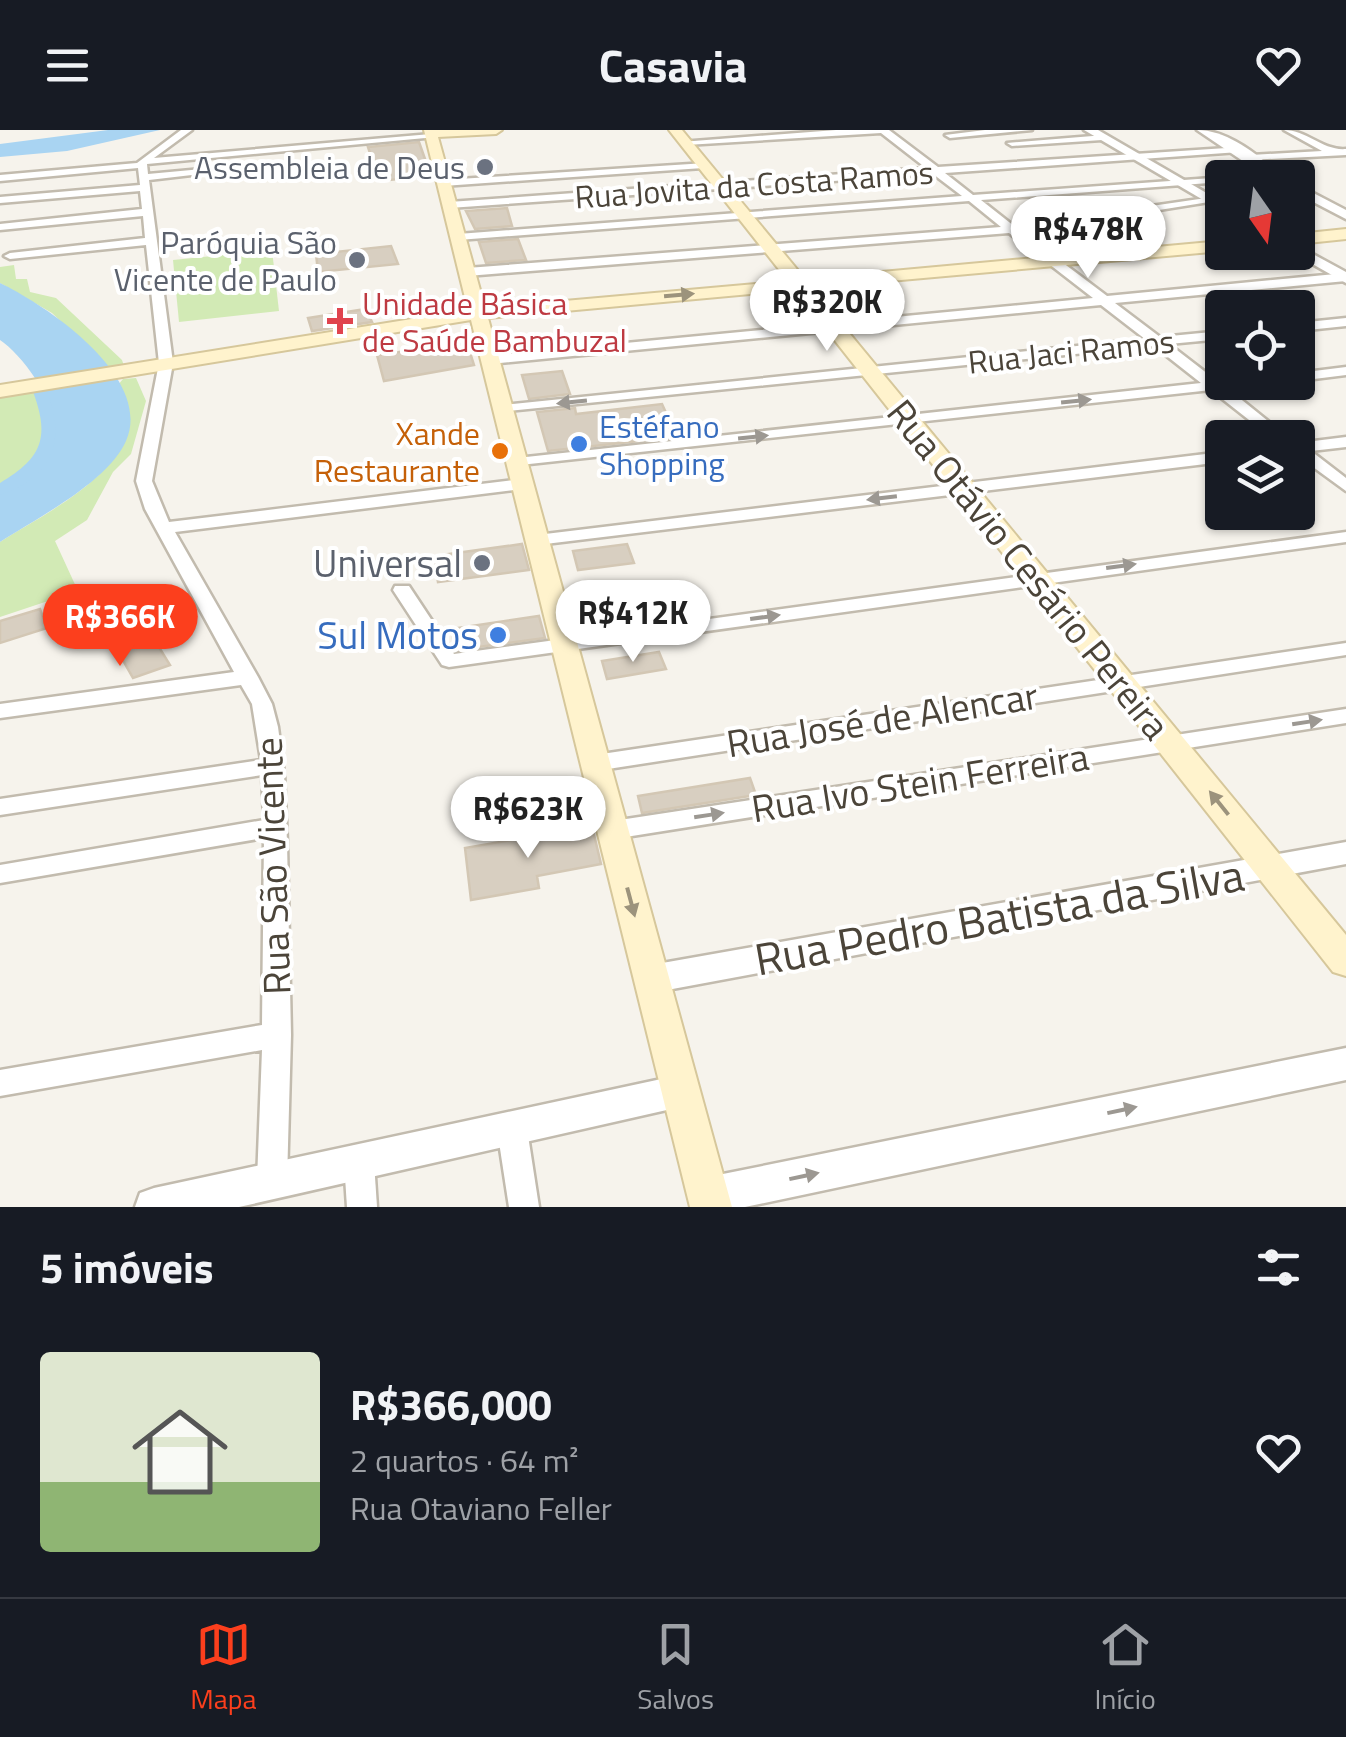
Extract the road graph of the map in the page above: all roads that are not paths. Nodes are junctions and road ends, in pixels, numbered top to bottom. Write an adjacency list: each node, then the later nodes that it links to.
1 (187, 130): 20 (street)
2 (496, 130): 7 (main road)
3 (882, 130): 9 (street); 19 (street)
4 (1034, 130): 10 (street)
5 (1203, 130): 12 (street)
6 (1289, 130): 13 (street)
7 (431, 134): 20 (street); 25 (main road)
8 (1096, 134): 11 (street); 14 (street)
9 (680, 136): 17 (main road, Rua Otávio Cesário Pereira)
10 (950, 136)
11 (1012, 143)
12 (1239, 150): 14 (street, Rua Jovita da Costa Ramos); 15 (street)
13 (1342, 154): 15 (street)
14 (1136, 157): 19 (street, Rua Jovita da Costa Ramos); 23 (street)
15 (1251, 158): 16 (street)
16 (1254, 160)
17 (704, 165): 24 (main road, Rua Otávio Cesário Pereira); 25 (street)
18 (256, 167): 20 (street)
19 (935, 171): 24 (street, Rua Jovita da Costa Ramos); 27 (street)
20 (144, 173): 21 (street); 29 (street); 31 (street, Rua São Vicente)
21 (0, 178)
22 (1205, 181): 23 (street)
23 (1180, 182): 26 (street); 27 (street)
24 (720, 186): 25 (street, Rua Jovita da Costa Ramos); 33 (main road, Rua Otávio Cesário Pereira)
25 (446, 194): 37 (main road)
26 (1205, 197)
27 (970, 198): 33 (street); 35 (street)
28 (1315, 198): 32 (street)
29 (0, 200)
30 (1205, 200): 35 (street)
31 (149, 212): 34 (street); 39 (street, Rua São Vicente)
32 (1346, 215)
33 (744, 216): 37 (street); 41 (main road, Rua Otávio Cesário Pereira)
34 (0, 226)
35 (1010, 230): 41 (street); 44 (street)
36 (1346, 234): 38 (main road)
37 (458, 237): 45 (main road)
38 (1315, 237)
39 (153, 241): 42 (street); 56 (street, Rua São Vicente)
40 (1205, 247): 44 (main road)
41 (771, 248): 45 (street); 47 (main road, Rua Otávio Cesário Pereira)
42 (10, 256)
43 (1315, 260): 46 (street)
44 (1050, 261): 47 (main road); 48 (street)
45 (467, 272): 49 (main road)
46 (1345, 278): 48 (street)
47 (799, 284): 49 (main road, one-way to 47); 52 (main road, Rua Otávio Cesário Pereira)
48 (1102, 301): 52 (street); 54 (street)
49 (478, 314): 55 (main road); 56 (main road)
50 (1346, 322): 51 (street)
51 (1315, 326)
52 (834, 327): 55 (street); 58 (main road, Rua Otávio Cesário Pereira)
53 (1205, 337): 54 (street, Rua Jaci Ramos)
54 (1156, 342): 58 (street, Rua Jaci Ramos); 60 (street)
55 (490, 360): 66 (main road)
56 (166, 364): 62 (main road); 76 (street, Rua São Vicente)
57 (1346, 371): 59 (street)
58 (870, 372): 66 (street, Rua Jaci Ramos, one-way to 66); 67 (main road, Rua Otávio Cesário Pereira)
59 (1315, 375)
60 (1205, 379)
61 (0, 383): 62 (main road)
62 (37, 384): 64 (main road)
63 (1205, 387): 67 (street, one-way to 63)
64 (0, 391)
65 (1232, 400): 68 (street)
66 (502, 409): 73 (main road)
67 (909, 420): 73 (street, one-way to 67); 75 (main road, Rua Otávio Cesário Pereira)
68 (1258, 420)
69 (1346, 442): 70 (street)
70 (1315, 447)
71 (1205, 459): 75 (street)
72 (1315, 462): 74 (street)
73 (519, 474): 76 (street); 78 (main road)
74 (1346, 486)
75 (966, 488): 78 (street, one-way to 78); 79 (main road, Rua Otávio Cesário Pereira)
76 (166, 528): 83 (street, Rua São Vicente)
77 (1346, 537): 79 (street, one-way to 77)
78 (537, 540): 81 (main road)
79 (1038, 578): 81 (street, one-way to 79); 84 (main road, Rua Otávio Cesário Pereira)
80 (402, 590): 81 (street)
81 (564, 645): 88 (main road)
82 (1346, 648): 84 (street, Rua José de Alencar)
83 (248, 677): 85 (street); 89 (street, Rua São Vicente)
84 (1121, 683): 87 (main road, Rua Otávio Cesário Pereira); 88 (street, Rua José de Alencar)
85 (0, 711)
86 (1346, 716): 87 (street, Rua Ivo Stein Ferreira, one-way to 86)
87 (1170, 743): 92 (street, Rua Ivo Stein Ferreira, one-way to 87); 94 (main road, Rua Otávio Cesário Pereira, one-way to 87)
88 (595, 763): 92 (main road)
89 (272, 766): 90 (street); 91 (street, Rua São Vicente)
90 (0, 807)
91 (276, 827): 95 (street); 98 (street, Rua São Vicente)
92 (612, 830): 97 (main road, one-way to 97)
93 (1346, 853): 94 (street, Rua Pedro Batista da Silva)
94 (1270, 866): 96 (main road, Rua Otávio Cesário Pereira); 97 (street, Rua Pedro Batista da Silva)
95 (0, 874)
96 (1346, 961)
97 (651, 979): 101 (main road)
98 (277, 1035): 100 (street); 104 (street, Rua São Vicente)
99 (1346, 1064): 106 (street, one-way to 99)
100 (0, 1083)
101 (680, 1091): 102 (street); 106 (main road)
102 (512, 1128): 103 (street); 109 (street)
103 (359, 1162): 104 (street); 108 (street)
104 (272, 1181): 105 (street)
105 (217, 1200): 107 (street)
106 (710, 1202)
107 (154, 1207)
108 (362, 1207)
109 (524, 1207)

